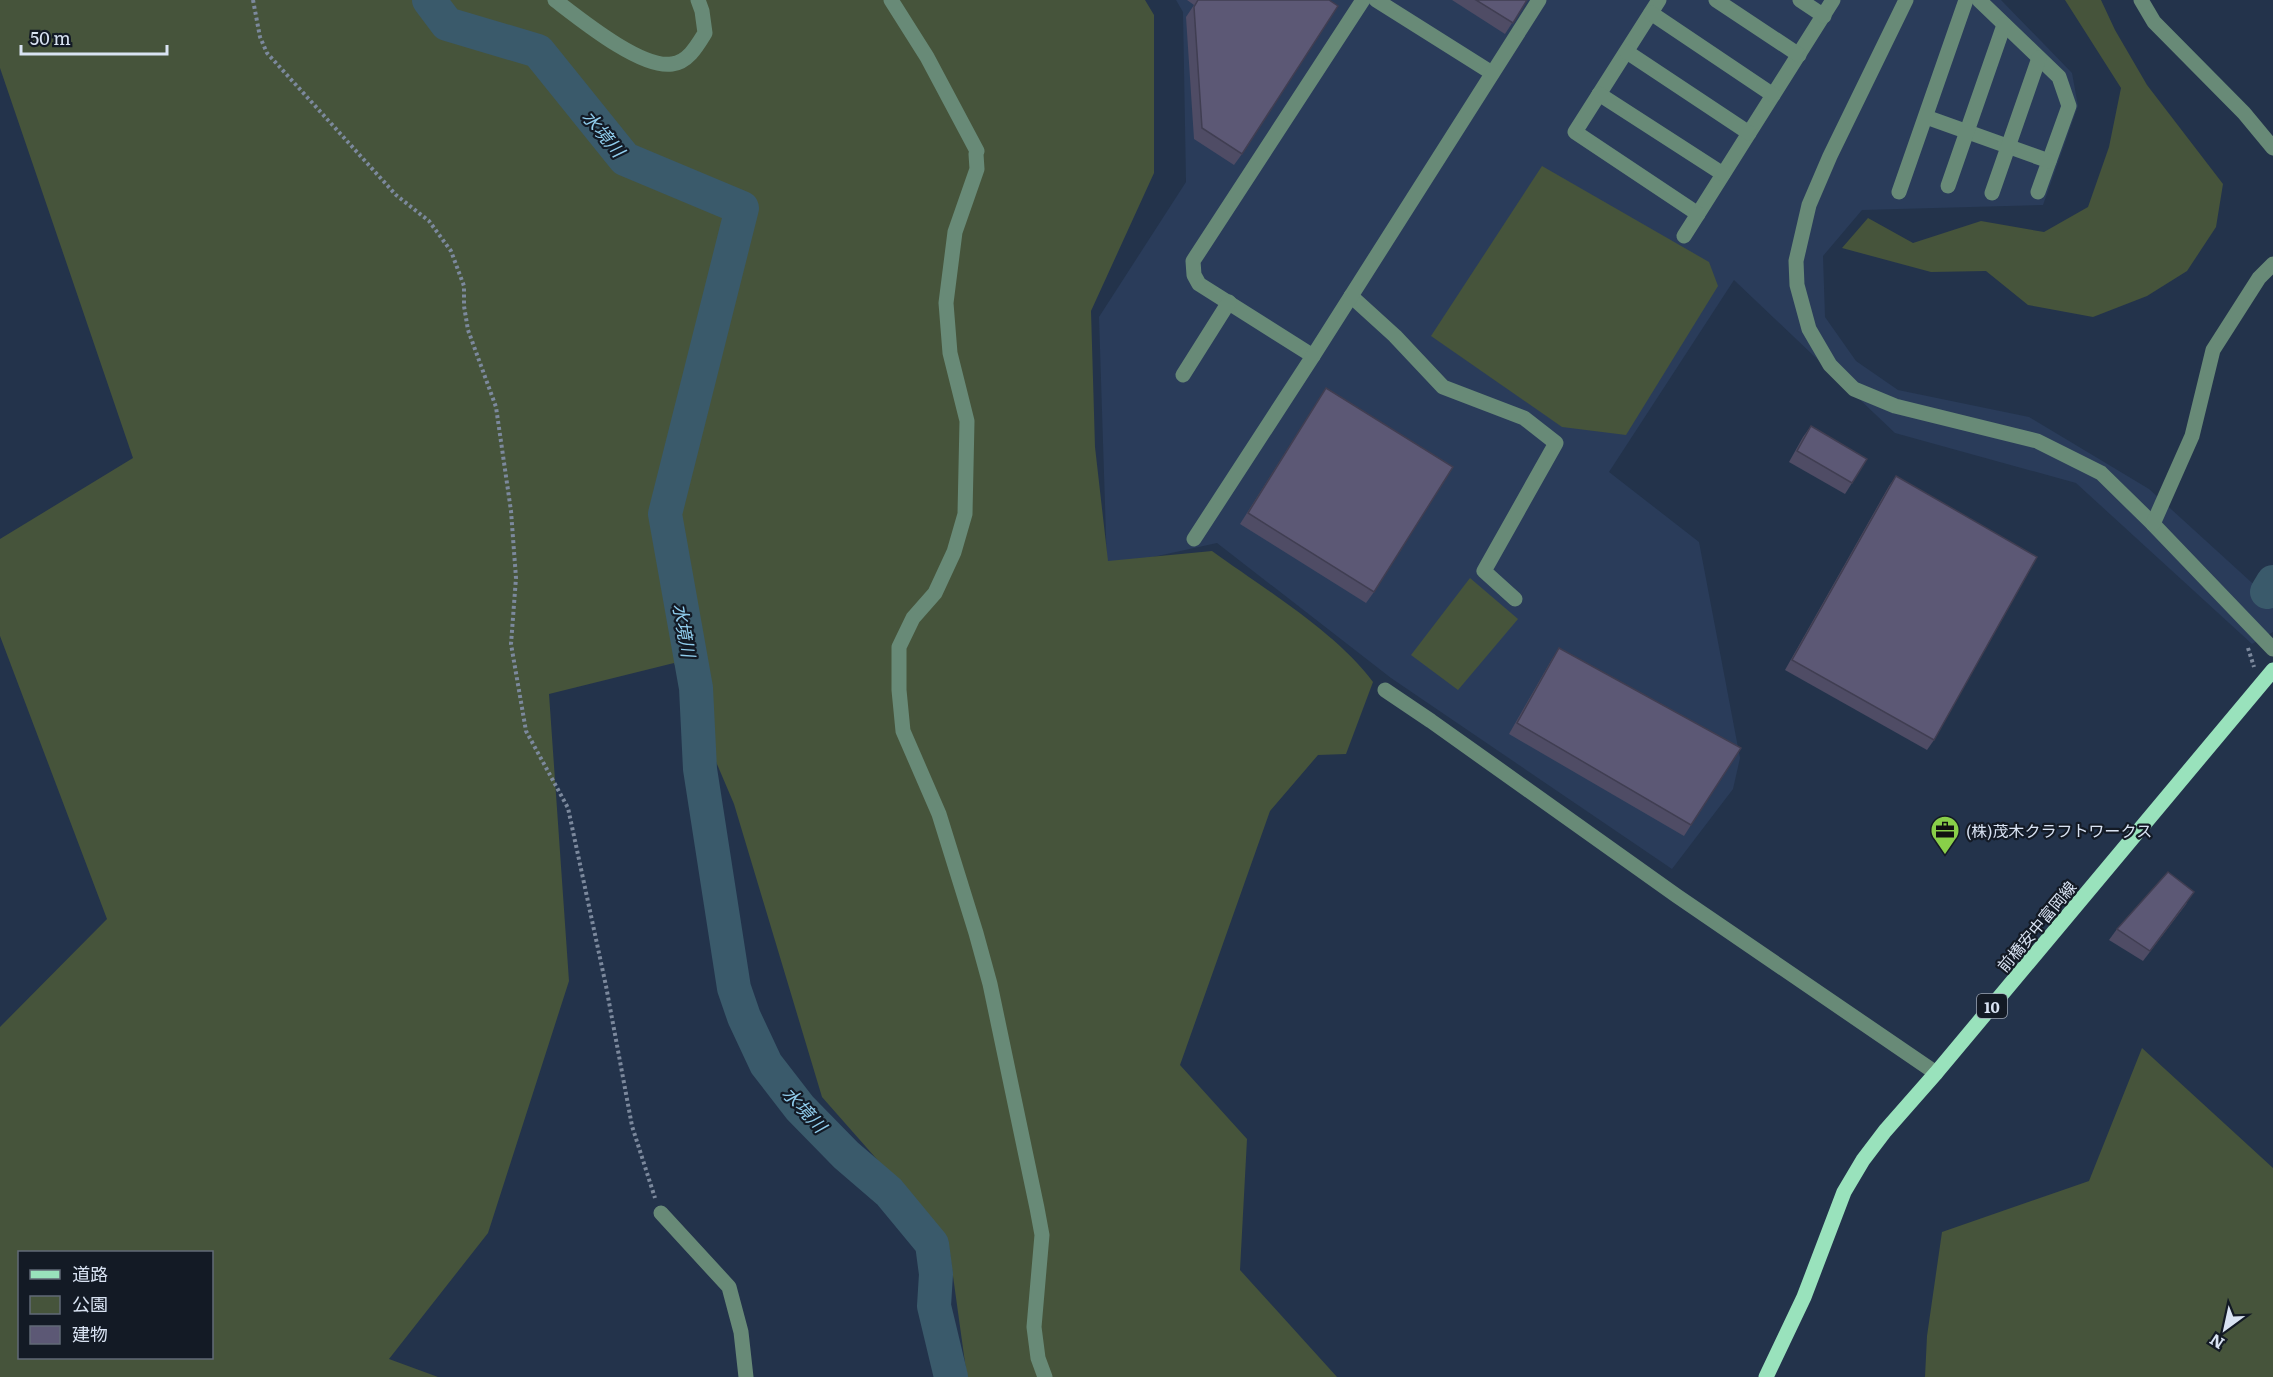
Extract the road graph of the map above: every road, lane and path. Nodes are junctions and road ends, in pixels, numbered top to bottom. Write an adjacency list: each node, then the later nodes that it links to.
1 (253, 0): 52 (path)
2 (555, 0): 3 (street)
3 (698, 0)
4 (891, 0): 54 (street)
5 (1363, 0): 40 (street)
6 (1376, 0): 22 (street)
7 (1539, 0): 22 (street)
8 (1659, 0): 16 (street)
9 (1716, 0): 20 (street)
10 (1800, 0): 17 (street)
11 (1833, 0): 17 (street)
12 (1906, 0): 43 (street)
13 (1966, 0): 25 (street)
14 (1979, 0): 18 (street)
15 (2141, 0): 29 (street)
16 (1651, 13): 19 (street); 24 (street)
17 (1824, 16): 20 (street)
18 (2004, 25): 21 (street); 26 (street)
19 (1626, 51): 23 (street); 27 (street)
20 (1799, 55): 24 (street)
21 (2039, 58): 28 (street); 30 (street)
22 (1492, 74): 39 (street)
23 (1599, 94): 31 (street); 36 (street)
24 (1773, 95): 27 (street)
25 (1926, 117): 26 (street); 33 (street)
26 (1967, 131): 28 (street); 32 (street)
27 (1749, 133): 31 (street)
28 (2008, 146): 30 (street); 35 (street)
29 (2273, 148)
30 (2049, 161): 34 (street)
31 (1723, 174): 36 (street)
32 (1948, 186)
33 (1899, 192)
34 (2038, 192)
35 (1992, 193)
36 (1698, 213): 37 (street)
37 (1684, 236)
38 (2273, 264): 43 (street)
39 (1351, 296): 41 (street); 45 (street)
40 (1228, 302): 41 (street); 42 (street)
41 (1313, 356): 44 (street)
42 (1183, 375)
43 (2153, 524): 47 (street)
44 (1194, 539)
45 (1515, 599)
46 (2247, 646): 50 (path)
47 (2273, 650)
48 (2273, 670): 50 (main road, 前橋安中富岡線 / 10)
49 (1385, 690): 51 (street)
50 (2255, 691): 51 (main road, 前橋安中富岡線 / 10)
51 (1936, 1073): 55 (main road, 前橋安中富岡線 / 10)
52 (661, 1213): 53 (street)
53 (746, 1377)
54 (1045, 1377)
55 (1766, 1377)

